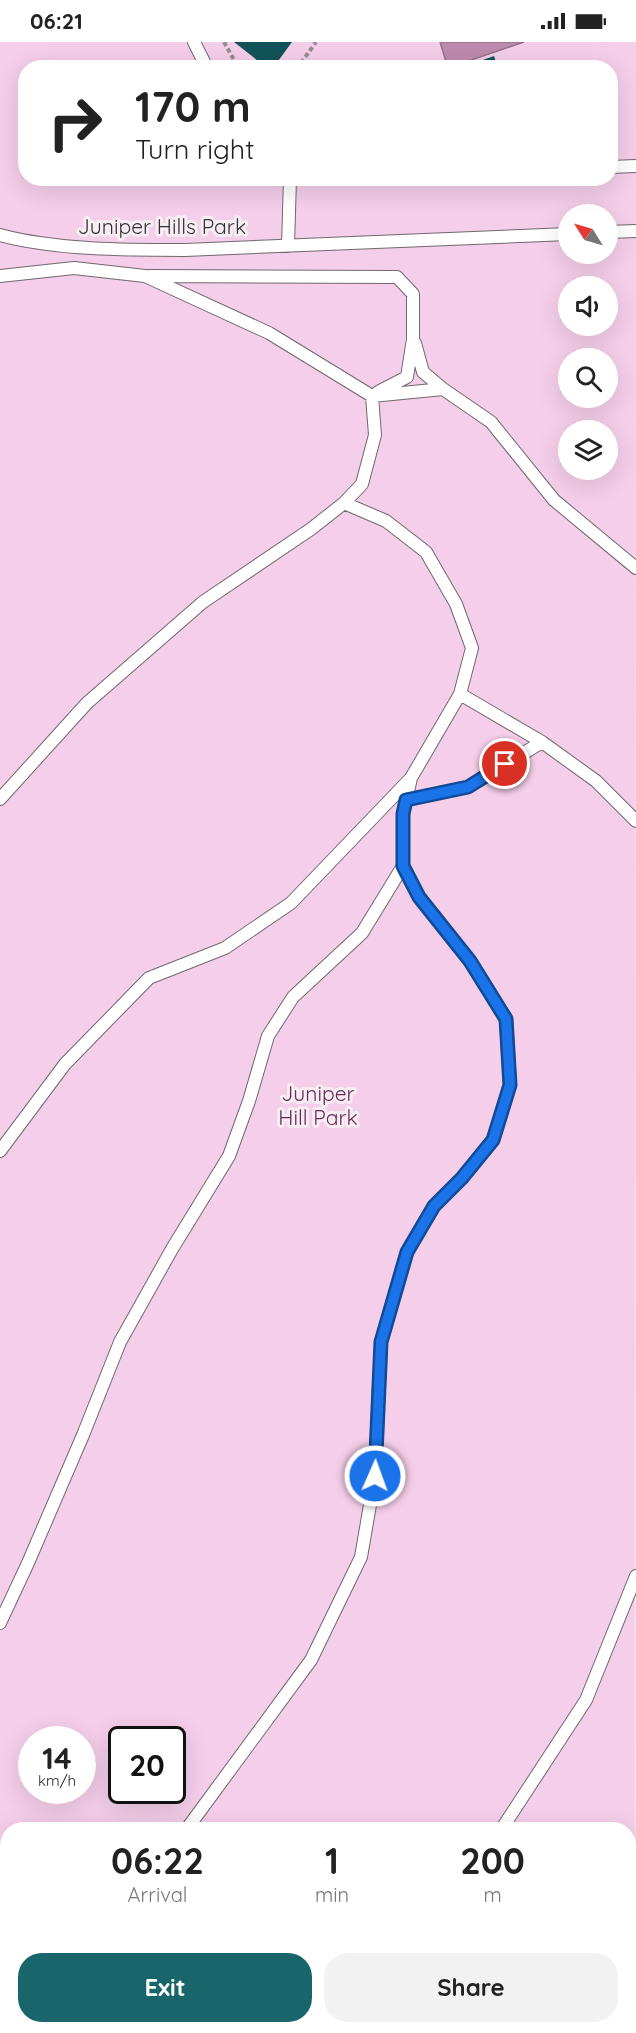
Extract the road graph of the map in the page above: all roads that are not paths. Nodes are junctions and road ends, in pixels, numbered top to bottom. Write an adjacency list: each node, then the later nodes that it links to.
1 (194, 42): 2 (lane)
2 (203, 60)
3 (618, 166): 4 (lane)
4 (636, 166)
5 (290, 186): 10 (lane)
6 (636, 231): 7 (lane)
7 (618, 232)
8 (558, 234): 10 (lane, Juniper Hills Park)
9 (0, 235): 10 (lane, Juniper Hills Park)
10 (288, 246)
11 (0, 276): 12 (lane)
12 (145, 276): 13 (lane); 15 (lane)
13 (413, 339): 14 (lane); 15 (lane)
14 (443, 389): 15 (lane); 17 (lane)
15 (372, 396): 16 (lane)
16 (344, 503): 18 (lane); 21 (lane)
17 (636, 568)
18 (460, 694): 19 (lane); 20 (lane)
19 (542, 742): 22 (lane); 23 (lane)
20 (411, 778): 22 (lane); 25 (lane)
21 (0, 799)
22 (406, 800): 24 (lane)
23 (636, 821)
24 (403, 866): 27 (lane); 28 (lane)
25 (0, 1151)
26 (636, 1576): 29 (lane)
27 (0, 1623)
28 (192, 1822)
29 (506, 1822)

